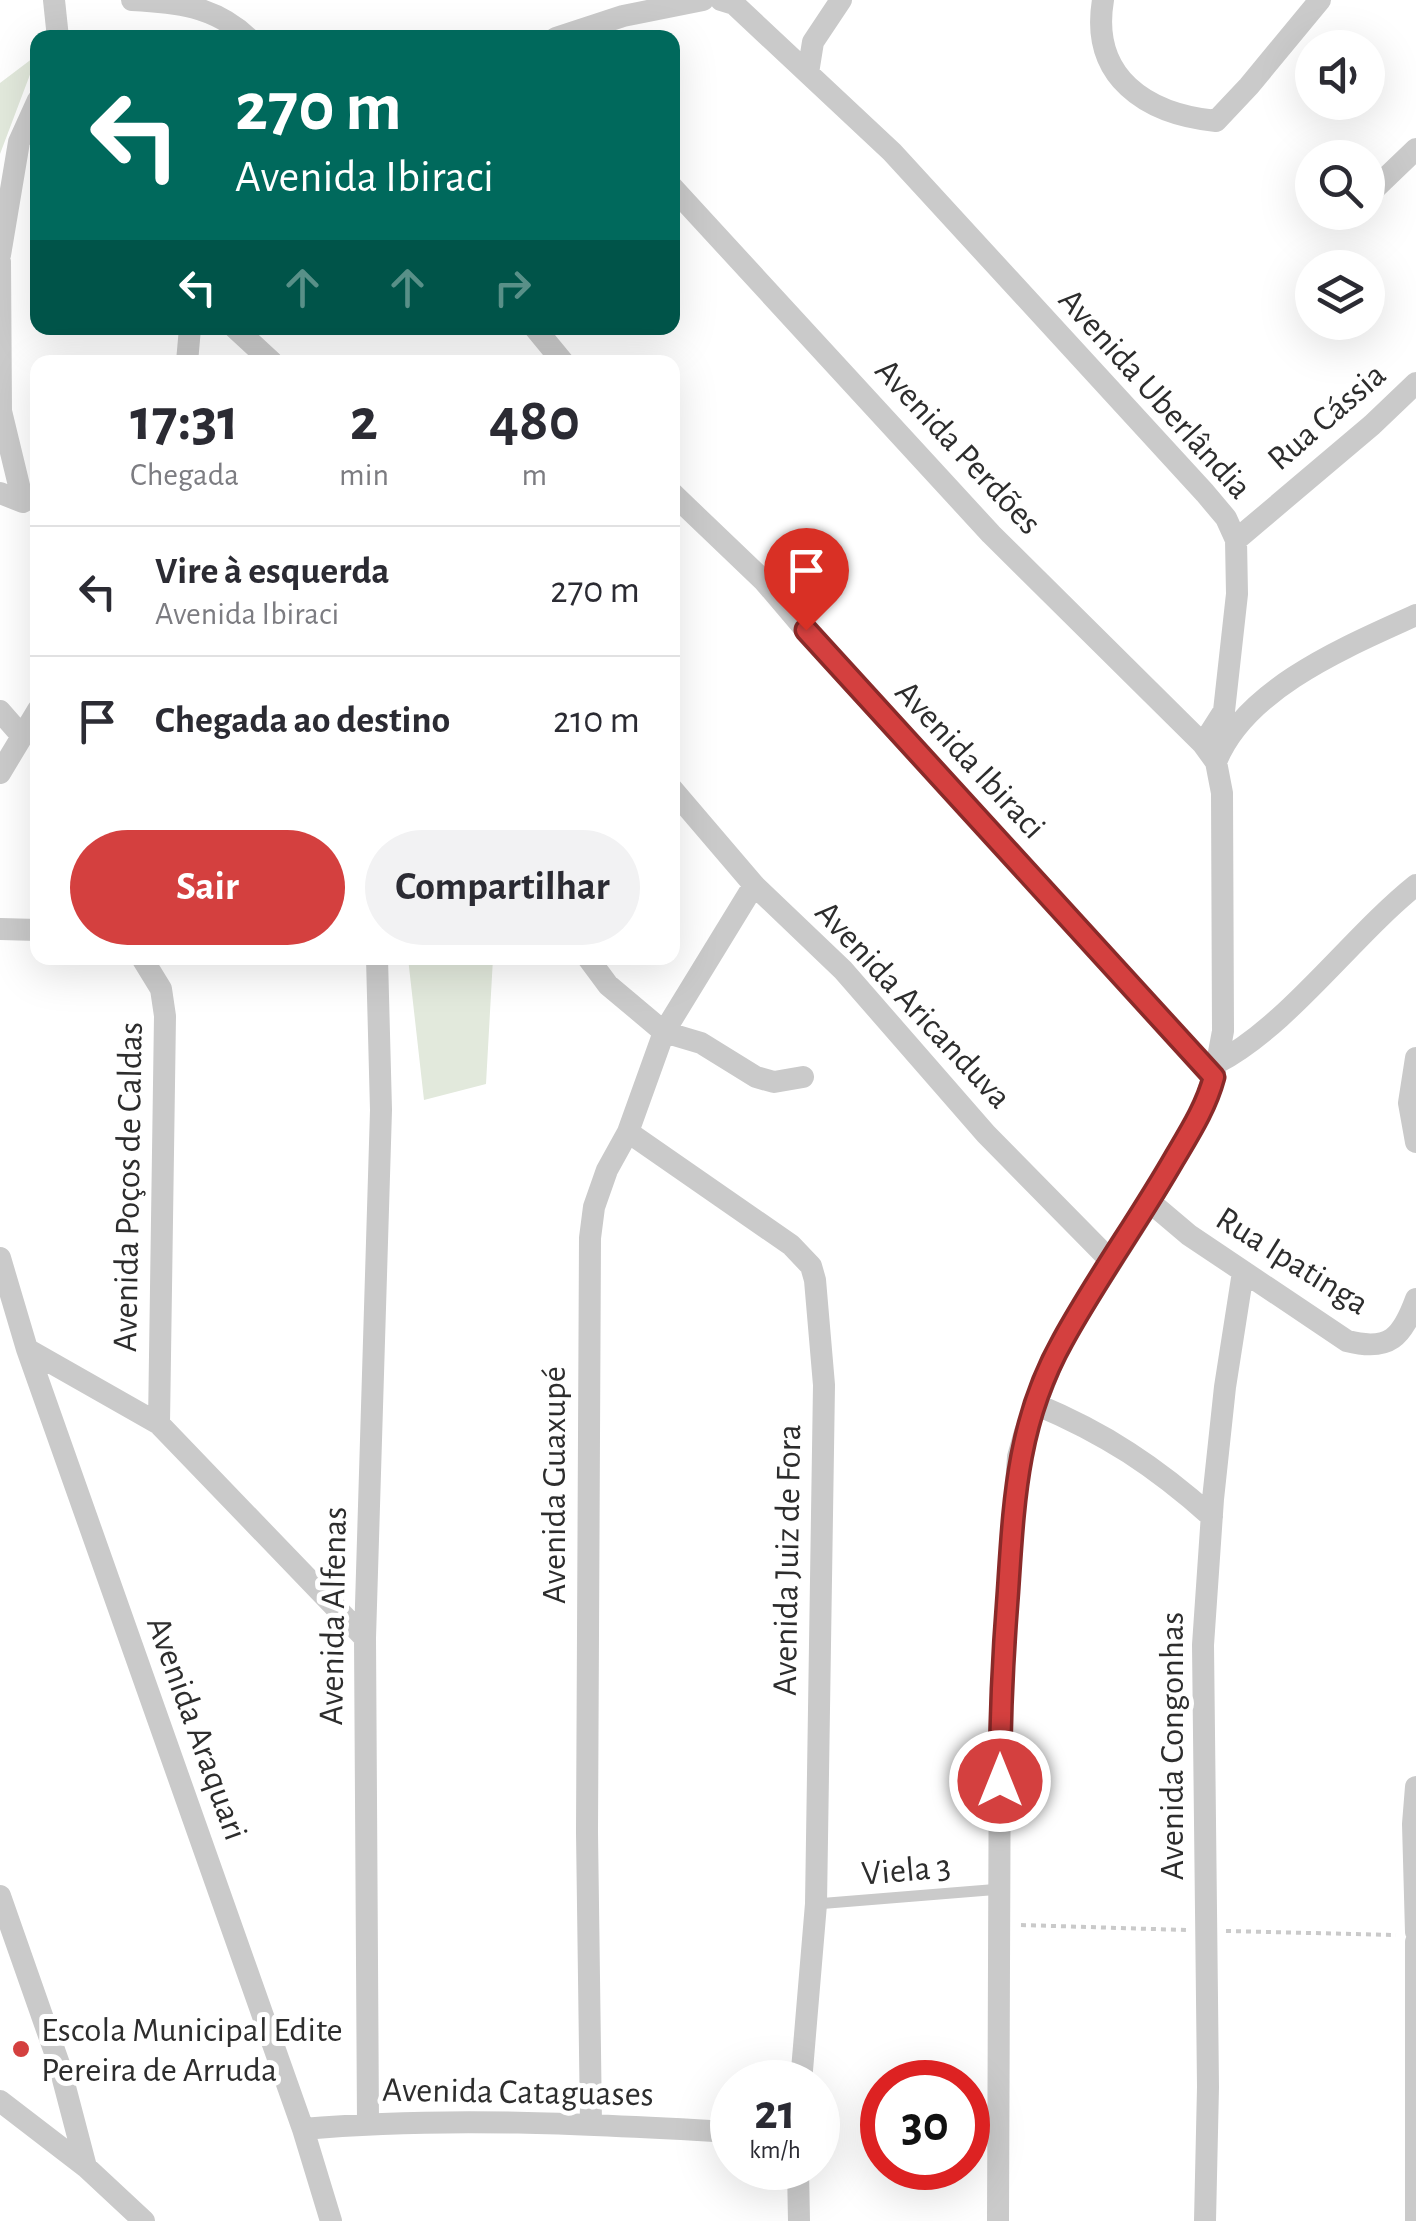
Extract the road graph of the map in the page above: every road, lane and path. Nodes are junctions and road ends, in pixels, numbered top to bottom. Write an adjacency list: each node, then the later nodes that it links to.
1 (54, 0): 8 (street)
2 (132, 0): 9 (street)
3 (703, 0): 10 (street)
4 (721, 0): 11 (street, Avenida Uberlândia)
5 (840, 0): 11 (street)
6 (1103, 0): 7 (street)
7 (1320, 0)
8 (57, 30)
9 (238, 30)
10 (580, 30)
11 (808, 73): 24 (street, Avenida Uberlândia)
12 (30, 118): 16 (street)
13 (1416, 149): 14 (street)
14 (1385, 179)
15 (680, 196): 28 (street, Avenida Perdões)
16 (0, 258): 22 (street)
17 (243, 335): 19 (street)
18 (541, 335): 20 (street)
19 (264, 355)
20 (556, 355)
21 (1416, 383): 24 (street, Rua Cássia)
22 (0, 492)
23 (680, 501): 40 (street, Avenida Ibiraci)
24 (1236, 540): 28 (street, Avenida Uberlândia)
25 (1416, 615): 28 (street)
26 (0, 711): 29 (street)
27 (30, 722): 29 (street)
28 (1210, 753): 40 (street)
29 (7, 755)
30 (680, 798): 31 (street, Avenida Aricanduva)
31 (754, 885): 38 (street, Avenida Guaxupé); 46 (street, Avenida Aricanduva)
32 (1416, 885): 40 (street)
33 (0, 929): 34 (street)
34 (30, 930)
35 (146, 965): 51 (street, Avenida Poços de Caldas)
36 (378, 965): 53 (street, Avenida Alfenas)
37 (593, 965): 38 (street)
38 (664, 1032): 41 (street); 42 (street, Avenida Guaxupé)
39 (1416, 1058): 43 (street)
40 (1216, 1070): 44 (street)
41 (803, 1078)
42 (628, 1132): 57 (street, Avenida Juiz de Fora); 63 (street, Avenida Guaxupé)
43 (1416, 1142)
44 (1150, 1202): 46 (street); 47 (street, Rua Ipatinga)
45 (0, 1258): 49 (street, Avenida Araquari)
46 (1110, 1260): 50 (street)
47 (1242, 1272): 48 (street, Rua Ipatinga); 52 (street, Avenida Congonhas)
48 (1416, 1299)
49 (27, 1350): 51 (street); 64 (street, Avenida Araquari)
50 (1035, 1404): 52 (street); 55 (street)
51 (159, 1424): 53 (street)
52 (1212, 1517): 72 (street, Avenida Congonhas)
53 (365, 1638): 62 (street, Avenida Alfenas)
54 (1416, 1788): 58 (street)
55 (1001, 1889): 57 (lane, Viela 3); 71 (street)
56 (0, 1896): 66 (street)
57 (816, 1904): 60 (street, Avenida Juiz de Fora)
58 (1416, 1932)
59 (1416, 1942): 73 (street)
60 (803, 2060)
61 (0, 2100): 66 (street)
62 (368, 2123): 63 (street, Avenida Cataguases); 64 (street, Avenida Cataguases)
63 (591, 2124): 65 (street, Avenida Cataguases)
64 (303, 2129): 69 (street, Avenida Araquari)
65 (710, 2131)
66 (86, 2166): 68 (street)
67 (798, 2190): 70 (street)
68 (144, 2221)
69 (331, 2221)
70 (799, 2221)
71 (998, 2221)
72 (1206, 2221)
73 (1416, 2221)

